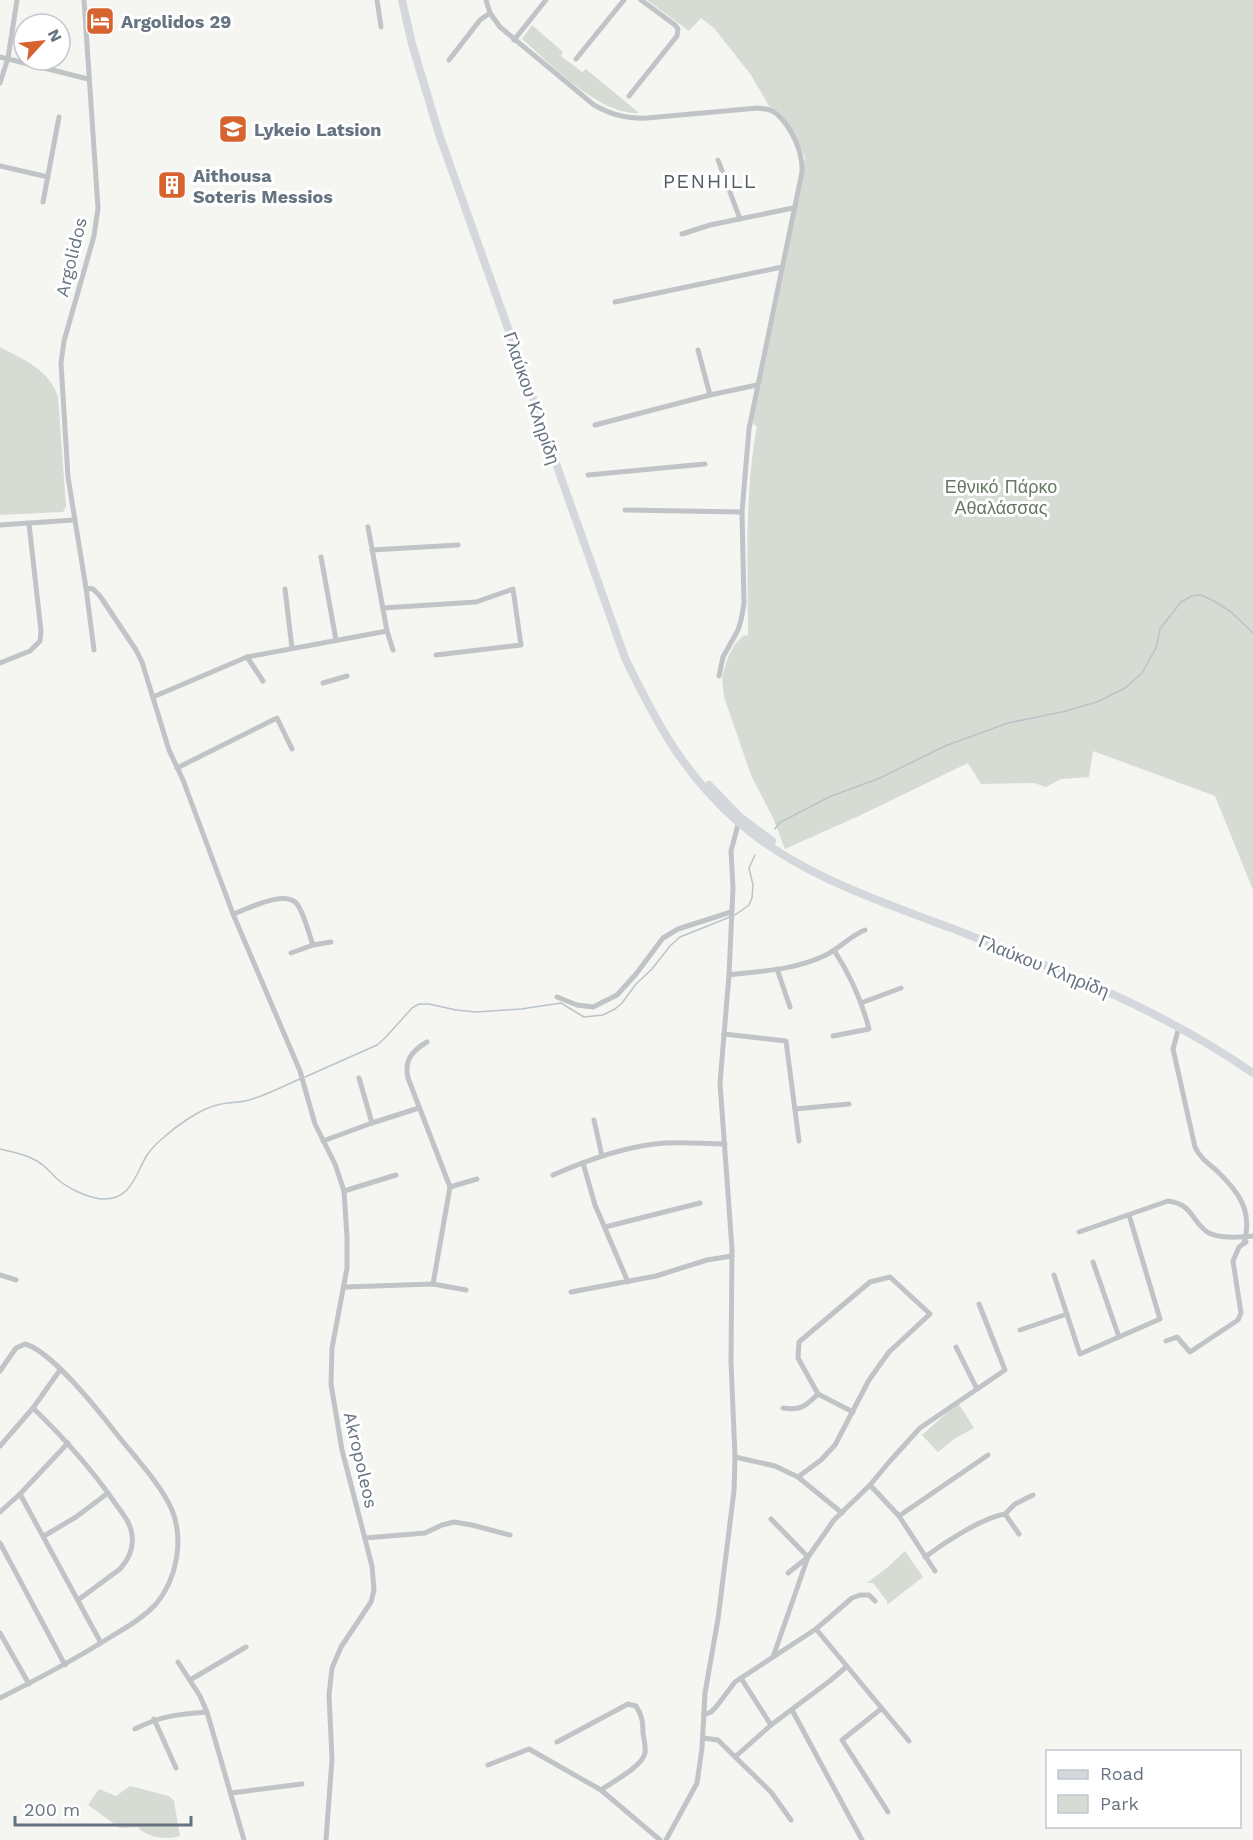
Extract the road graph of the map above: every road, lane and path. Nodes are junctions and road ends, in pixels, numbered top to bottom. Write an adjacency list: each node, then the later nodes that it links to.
1 (17, 0): 14 (street)
2 (84, 0): 18 (street, Argolidos)
3 (377, 0): 11 (street)
4 (402, 0): 17 (main road, Γλαύκου Κληρίδη)
5 (407, 0): 17 (main road, Γλαύκου Κληρίδη)
6 (486, 0): 10 (street)
7 (546, 0): 12 (street)
8 (624, 0): 15 (street)
9 (641, 0): 20 (street)
10 (490, 13): 12 (street); 16 (street)
11 (381, 27)
12 (514, 40): 26 (street)
13 (0, 57): 14 (street)
14 (8, 58): 18 (street); 19 (street)
15 (576, 59)
16 (448, 60)
17 (420, 72): 64 (main road, Γλαύκου Κληρίδη)
18 (88, 79): 39 (street, Argolidos)
19 (0, 83)
20 (629, 96)
21 (59, 117): 24 (street)
22 (718, 160): 27 (street)
23 (0, 166): 24 (street)
24 (48, 177): 25 (street)
25 (43, 202)
26 (793, 208): 27 (street); 29 (street)
27 (740, 219): 28 (street)
28 (682, 234)
29 (782, 267): 30 (street); 32 (street)
30 (615, 302)
31 (698, 350): 33 (street)
32 (757, 385): 33 (street); 38 (street)
33 (710, 395): 34 (street)
34 (595, 424)
35 (705, 464): 36 (street)
36 (588, 475)
37 (625, 510): 38 (street)
38 (742, 512): 58 (street)
39 (74, 520): 40 (street); 46 (street, Argolidos)
40 (29, 524): 41 (street); 56 (street)
41 (0, 525)
42 (368, 527): 44 (street)
43 (458, 545): 44 (street)
44 (372, 550): 48 (street)
45 (321, 557): 50 (street)
46 (86, 588): 52 (street, Argolidos); 61 (street, Akropoleos)
47 (285, 589): 51 (street)
48 (383, 608): 49 (street); 54 (street)
49 (387, 631): 50 (street); 53 (street)
50 (336, 640): 51 (street)
51 (292, 648): 55 (street)
52 (94, 650)
53 (393, 650)
54 (436, 655)
55 (247, 657): 59 (street); 61 (street)
56 (0, 663)
57 (347, 676): 60 (street)
58 (719, 676)
59 (263, 681)
60 (323, 683)
61 (153, 697): 63 (street, Akropoleos)
62 (292, 749): 63 (street)
63 (177, 768): 66 (street, Akropoleos)
64 (740, 820): 65 (street); 78 (main road, Γλαύκου Κληρίδη)
65 (731, 913): 73 (street); 75 (street)
66 (233, 914): 69 (street); 89 (street, Akropoleos)
67 (865, 930): 70 (street)
68 (331, 942): 69 (street)
69 (313, 945): 71 (street)
70 (834, 951): 72 (street); 76 (street)
71 (291, 953)
72 (777, 969): 73 (street); 77 (street)
73 (729, 975): 79 (street)
74 (901, 988): 76 (street)
75 (557, 997)
76 (861, 1003): 80 (street)
77 (790, 1007)
78 (1179, 1027): 82 (main road, Γλαύκου Κληρίδη); 100 (street)
79 (724, 1034): 86 (street); 91 (street)
80 (833, 1036)
81 (427, 1042): 85 (street)
82 (1253, 1073)
83 (359, 1078): 88 (street)
84 (849, 1104): 86 (street)
85 (419, 1108): 88 (street); 97 (street)
86 (795, 1109): 90 (street)
87 (594, 1120): 92 (street)
88 (372, 1123): 89 (street)
89 (323, 1141): 98 (street, Akropoleos)
90 (800, 1141)
91 (725, 1144): 92 (street); 106 (street)
92 (602, 1156): 93 (street)
93 (582, 1162): 95 (street); 103 (street)
94 (396, 1175): 98 (street)
95 (553, 1175)
96 (477, 1179): 97 (street)
97 (450, 1187): 112 (street)
98 (344, 1191): 113 (street, Akropoleos)
99 (700, 1203): 103 (street)
100 (1248, 1209): 101 (street); 105 (street)
101 (1253, 1214)
102 (1129, 1215): 104 (street); 105 (street); 119 (street)
103 (604, 1227): 111 (street)
104 (1079, 1232)
105 (1249, 1239): 120 (street)
106 (732, 1256): 111 (street); 132 (street)
107 (1093, 1262): 119 (street)
108 (0, 1275): 110 (street)
109 (1054, 1275): 117 (street)
110 (16, 1280)
111 (628, 1282): 115 (street)
112 (433, 1284): 113 (street); 114 (street)
113 (345, 1287): 146 (street, Akropoleos)
114 (466, 1290)
115 (571, 1292)
116 (979, 1304): 124 (street)
117 (1067, 1314): 118 (street); 119 (street)
118 (1020, 1330)
119 (1119, 1337)
120 (1166, 1341)
121 (956, 1347): 124 (street)
122 (60, 1370): 123 (street); 126 (street); 156 (street)
123 (0, 1371)
124 (977, 1389): 134 (street)
125 (818, 1394): 127 (street); 128 (street); 128 (street)
126 (33, 1408): 129 (street); 130 (street)
127 (783, 1408)
128 (853, 1412): 133 (street)
129 (68, 1443): 135 (street); 136 (street)
130 (0, 1446)
131 (988, 1455): 141 (street)
132 (735, 1457): 133 (street); 169 (street)
133 (798, 1477): 139 (street)
134 (870, 1485): 139 (street); 141 (street)
135 (108, 1493): 145 (street); 152 (street)
136 (20, 1494): 138 (street); 145 (street)
137 (1033, 1495): 140 (street)
138 (0, 1512)
139 (842, 1513): 148 (street)
140 (1005, 1514): 143 (street); 149 (street)
141 (899, 1516): 149 (street)
142 (771, 1519): 148 (street)
143 (1018, 1534)
144 (510, 1535): 146 (street)
145 (44, 1536): 152 (street)
146 (365, 1538): 185 (street, Akropoleos)
147 (0, 1543): 160 (street)
148 (808, 1557): 151 (street); 158 (street)
149 (925, 1557): 150 (street)
150 (935, 1571)
151 (788, 1573)
152 (78, 1600): 156 (street)
153 (875, 1601): 154 (street)
154 (816, 1629): 158 (street); 161 (street)
155 (0, 1633): 164 (street)
156 (101, 1643): 160 (street)
157 (246, 1647): 163 (street)
158 (772, 1658): 162 (street)
159 (178, 1662): 163 (street)
160 (65, 1665): 164 (street)
161 (846, 1667): 166 (street); 167 (street)
162 (741, 1678): 169 (street); 171 (street)
163 (190, 1680): 168 (street)
164 (29, 1684): 165 (street)
165 (0, 1698)
166 (881, 1709): 174 (street); 182 (street)
167 (792, 1710): 171 (street); 188 (street)
168 (207, 1712): 170 (street); 181 (street)
169 (704, 1715): 173 (street)
170 (154, 1719): 172 (street); 178 (street)
171 (771, 1725): 176 (street)
172 (135, 1729)
173 (703, 1738): 176 (street); 187 (street)
174 (909, 1741)
175 (557, 1742): 180 (street)
176 (735, 1757): 183 (street)
177 (488, 1765): 180 (street)
178 (176, 1768)
179 (302, 1784): 181 (street)
180 (601, 1790): 186 (street)
181 (231, 1793): 184 (street)
182 (888, 1812)
183 (791, 1820)
184 (244, 1840)
185 (326, 1840)
186 (660, 1840)
187 (666, 1840)
188 (862, 1840)

